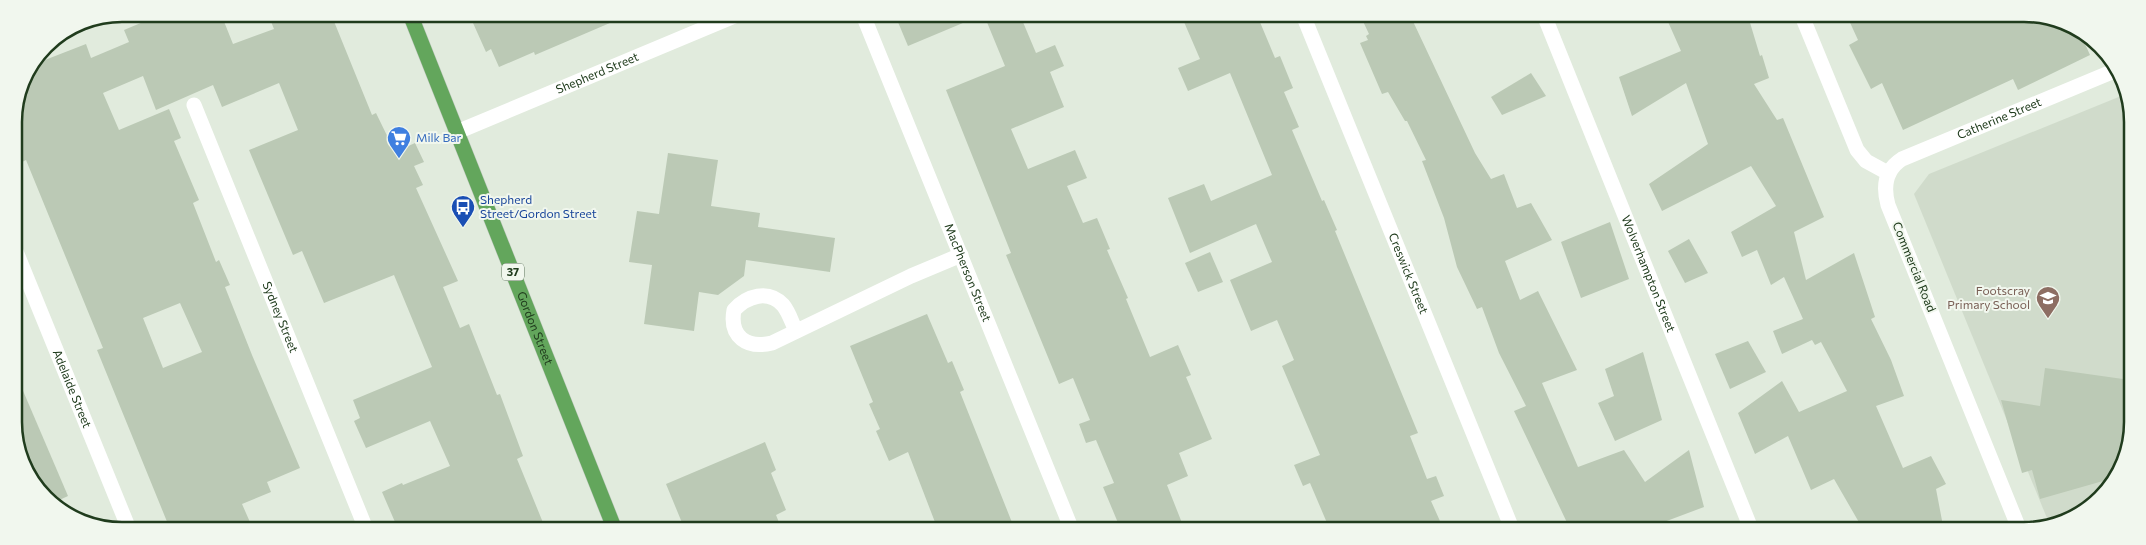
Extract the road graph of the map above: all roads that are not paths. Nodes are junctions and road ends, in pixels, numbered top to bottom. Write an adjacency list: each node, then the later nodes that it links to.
1 (413, 22): 9 (main road, Gordon Street / 37)
2 (720, 22): 9 (street, Shepherd Street)
3 (866, 22): 11 (street, MacPherson Street)
4 (1306, 22): 18 (street, Creswick Street)
5 (1547, 22): 19 (street, Wolverhampton Street)
6 (1804, 22): 10 (street)
7 (2110, 73): 10 (street, Catherine Street)
8 (194, 105): 15 (street, Sydney Street)
9 (457, 132): 16 (main road, Gordon Street / 37)
10 (1888, 173): 20 (street, Commercial Road)
11 (961, 255): 13 (street); 17 (street, MacPherson Street)
12 (23, 267): 14 (street, Adelaide Street)
13 (796, 330)
14 (126, 522)
15 (363, 522)
16 (612, 522)
17 (1069, 522)
18 (1510, 522)
19 (1748, 522)
20 (2016, 522)

